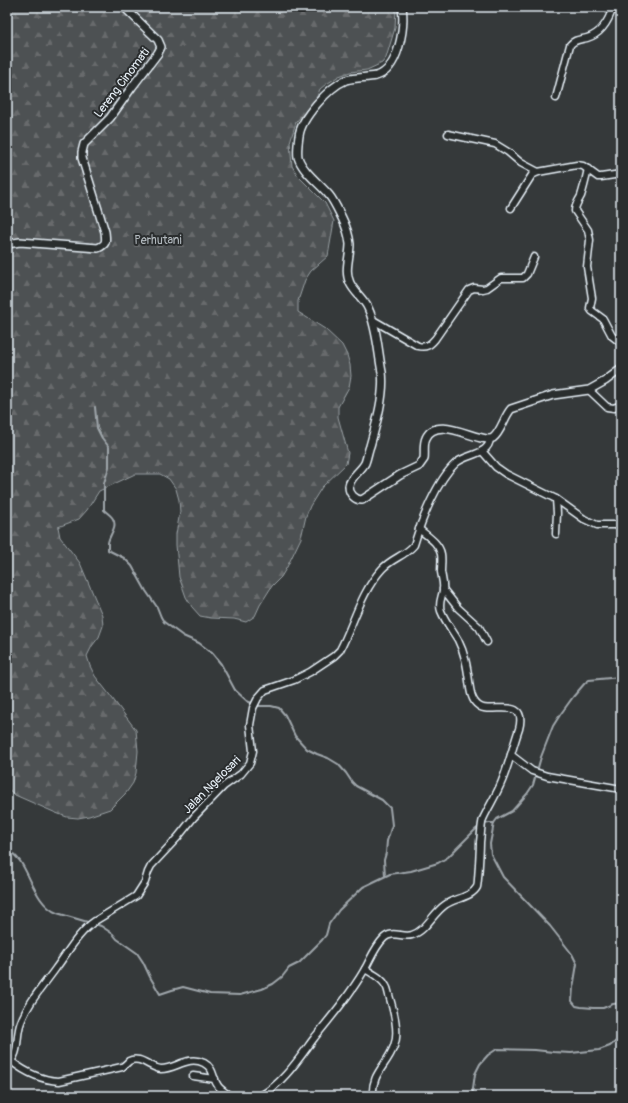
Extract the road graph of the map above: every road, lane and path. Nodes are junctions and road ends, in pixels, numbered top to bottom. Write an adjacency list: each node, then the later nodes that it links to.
1 (124, 7): 11 (main road, Lereng Cinomati)
2 (402, 7): 13 (main road)
3 (614, 7): 4 (street); 5 (street)
4 (621, 12)
5 (556, 98)
6 (448, 134): 8 (street)
7 (588, 169): 8 (street); 9 (street); 14 (street)
8 (538, 172): 10 (street)
9 (621, 174)
10 (511, 208)
11 (7, 244)
12 (534, 257): 13 (street)
13 (372, 320): 18 (main road)
14 (621, 343)
15 (621, 369): 16 (main road)
16 (589, 390): 17 (street); 18 (main road)
17 (621, 405)
18 (490, 439): 19 (street)
19 (482, 451): 20 (street); 22 (street, Jalan Ngelosari)
20 (556, 499): 21 (street); 23 (street)
21 (621, 527)
22 (419, 529): 24 (street); 29 (street, Jalan Ngelosari)
23 (556, 534)
24 (444, 589): 25 (street); 26 (street)
25 (487, 642)
26 (510, 755): 27 (street); 28 (street)
27 (621, 789)
28 (365, 969): 33 (street); 34 (street)
29 (9, 1062): 31 (street)
30 (193, 1076): 31 (street)
31 (215, 1079): 32 (street)
32 (230, 1096)
33 (260, 1096)
34 (373, 1096)

